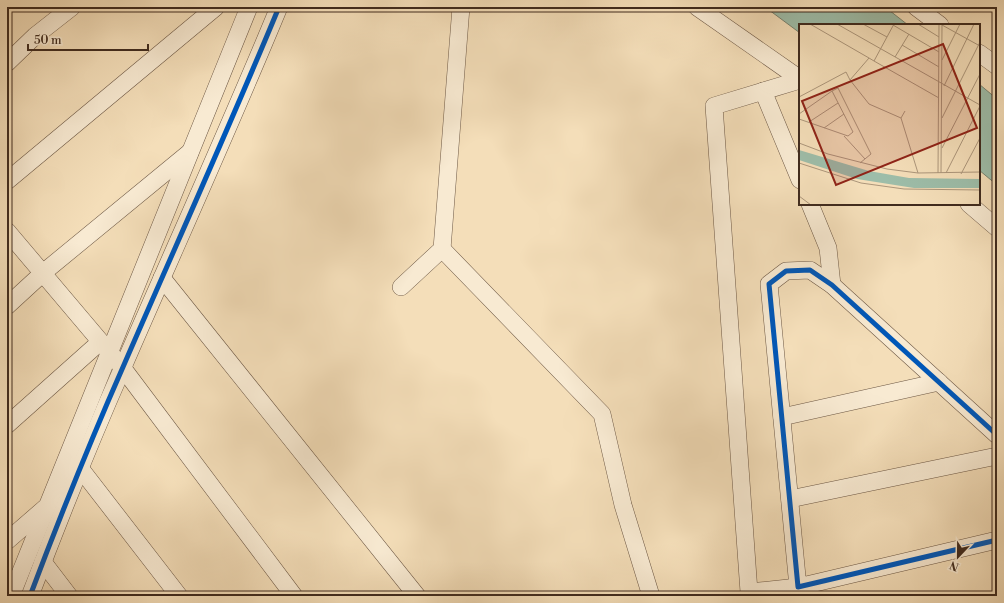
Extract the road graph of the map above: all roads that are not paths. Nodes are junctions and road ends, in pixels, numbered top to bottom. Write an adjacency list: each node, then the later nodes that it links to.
1 (72, 7): 10 (street)
2 (216, 7): 17 (street)
3 (249, 7): 15 (street)
4 (279, 7): 24 (street)
5 (461, 7): 22 (street)
6 (697, 7): 12 (street)
7 (916, 7): 8 (street)
8 (939, 24)
9 (980, 54): 11 (street)
10 (7, 63)
11 (997, 66)
12 (799, 78)
13 (799, 79): 14 (street)
14 (764, 91): 16 (street); 42 (street)
15 (191, 151): 23 (street); 28 (street)
16 (799, 178)
17 (7, 181)
18 (810, 205): 25 (street)
19 (970, 205): 20 (street)
20 (997, 228)
21 (7, 231): 23 (street)
22 (442, 249): 26 (street); 49 (street)
23 (44, 272): 27 (street); 28 (street)
24 (162, 278): 29 (street); 48 (street)
25 (832, 285): 30 (street); 31 (street)
26 (401, 287)
27 (7, 306)
28 (105, 348): 29 (street); 32 (street); 37 (street)
29 (122, 367): 35 (street); 47 (street)
30 (939, 382): 31 (street); 33 (street)
31 (782, 417): 36 (street)
32 (7, 425)
33 (997, 435)
34 (997, 456): 36 (street)
35 (80, 468): 40 (street); 46 (street)
36 (790, 499): 41 (street)
37 (48, 505): 39 (street); 43 (street)
38 (997, 540): 41 (street)
39 (7, 541)
40 (43, 562): 44 (street); 45 (street)
41 (798, 587): 42 (street)
42 (749, 594)
43 (11, 596)
44 (30, 596)
45 (69, 596)
46 (179, 596)
47 (294, 596)
48 (417, 596)
49 (651, 596)

